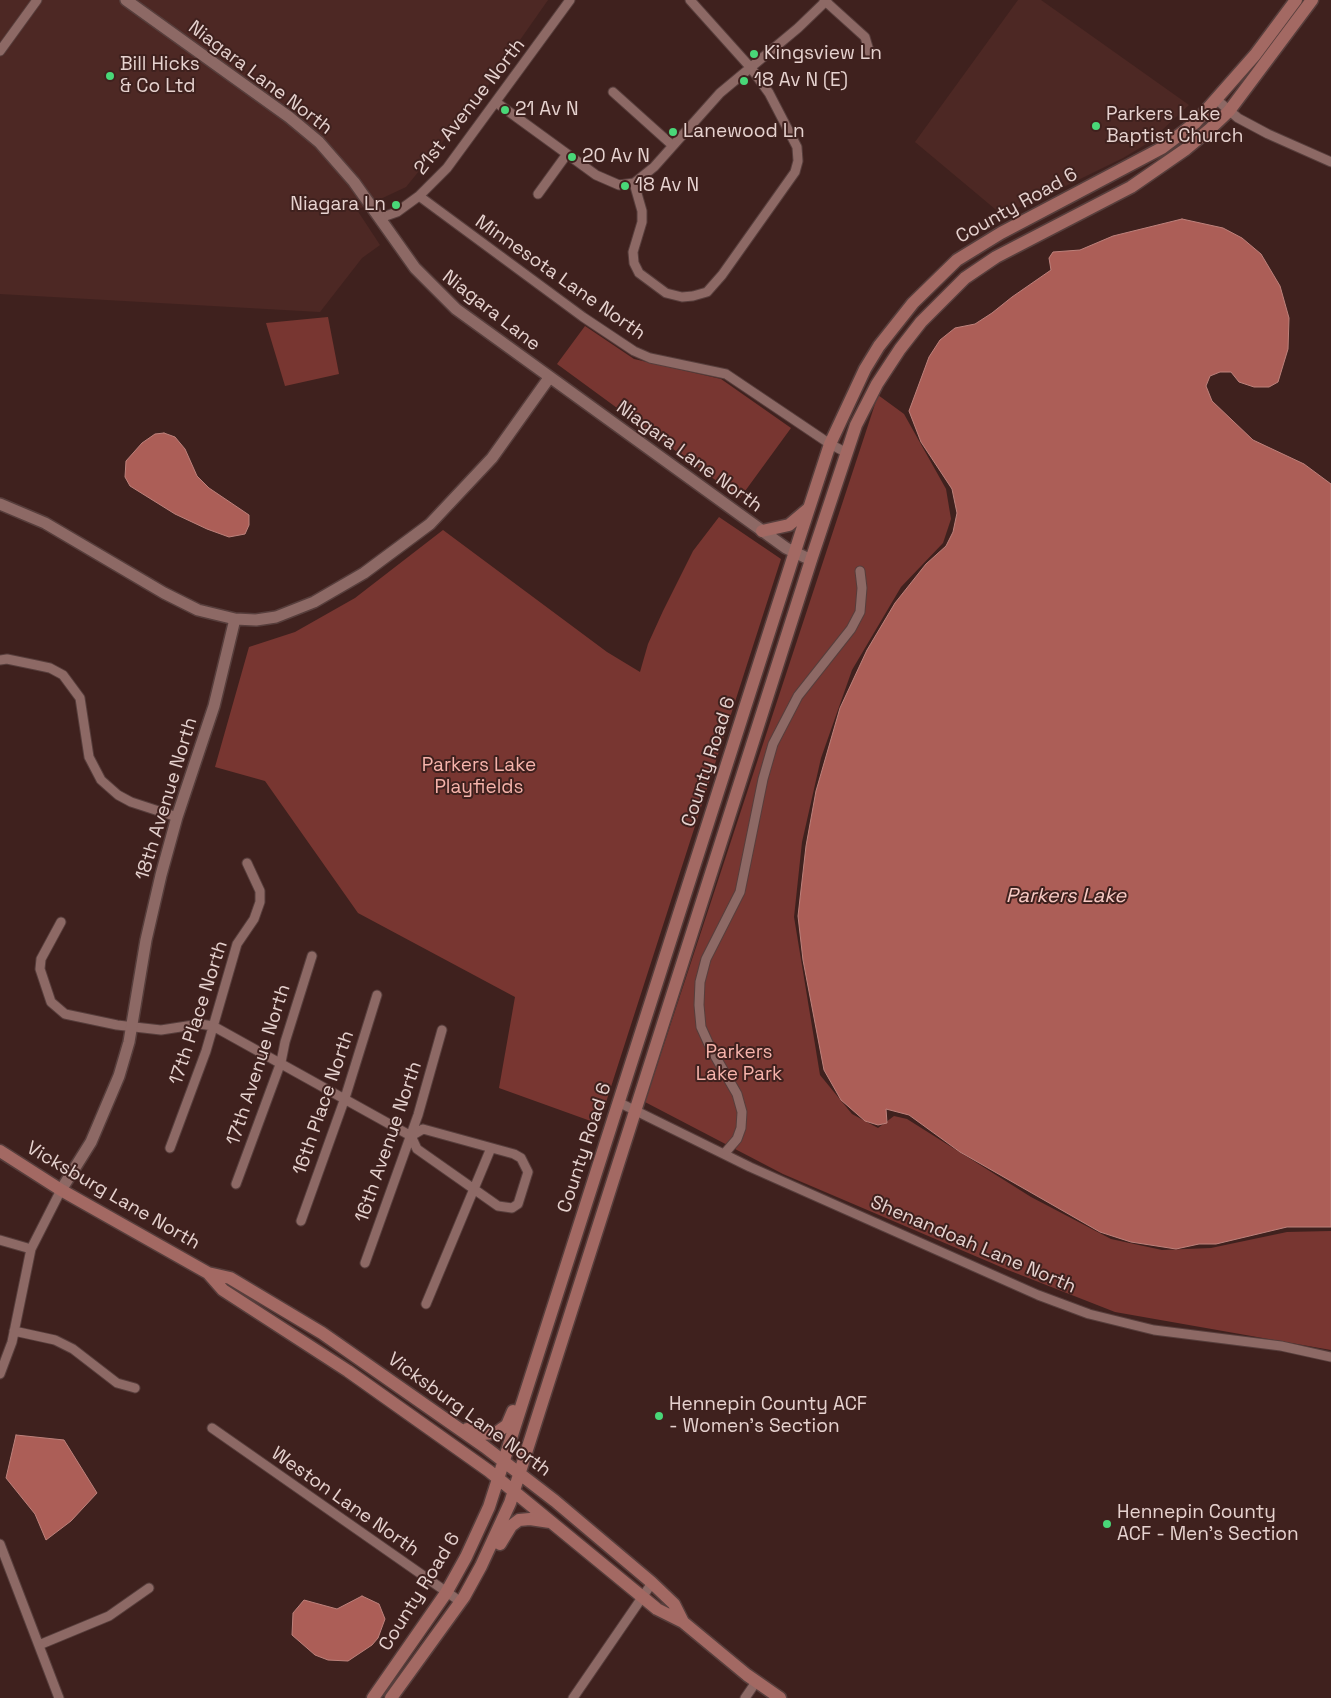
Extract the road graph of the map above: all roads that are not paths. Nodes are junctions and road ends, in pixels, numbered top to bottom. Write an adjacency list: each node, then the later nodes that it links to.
1 (37, 0): 8 (street)
2 (126, 0): 21 (street, Niagara Lane North)
3 (570, 0): 13 (street, 21st Avenue North)
4 (690, 0): 10 (street)
5 (1296, 0): 12 (main road, County Road 6)
6 (1312, 0): 14 (main road, County Road 6)
7 (825, 1): 9 (street); 10 (street)
8 (0, 51)
9 (870, 54)
10 (751, 68): 15 (street); 18 (street)
11 (613, 92): 15 (street)
12 (1217, 100): 14 (street); 23 (main road, County Road 6)
13 (497, 103): 16 (street); 20 (street, 21st Avenue North)
14 (1229, 112): 17 (street); 24 (main road, County Road 6)
15 (672, 145): 18 (street)
16 (567, 154): 18 (street); 19 (street)
17 (1331, 162)
18 (634, 183)
19 (538, 194)
20 (420, 196): 21 (street, 21st Avenue North); 23 (street, Minnesota Lane North)
21 (380, 218): 22 (street, Niagara Lane)
22 (549, 378): 27 (street, Niagara Lane North); 31 (street)
23 (830, 444): 24 (street, Minnesota Lane North); 26 (main road, County Road 6)
24 (847, 453): 29 (main road, County Road 6)
25 (0, 504): 31 (street)
26 (810, 507): 27 (main road); 28 (main road, County Road 6)
27 (762, 531): 28 (street, Niagara Lane North)
28 (795, 553): 29 (street, Niagara Lane North); 43 (main road, County Road 6)
29 (811, 560): 44 (main road, County Road 6)
30 (860, 571): 49 (street)
31 (235, 619): 33 (street, 18th Avenue North)
32 (0, 660): 33 (street)
33 (177, 816): 39 (street, 18th Avenue North)
34 (247, 863): 38 (street, 17th Place North)
35 (61, 922): 39 (street)
36 (312, 956): 41 (street, 17th Avenue North)
37 (377, 995): 42 (street, 16th Place North)
38 (213, 1026): 39 (street); 41 (street); 46 (street, 17th Place North)
39 (131, 1027): 52 (street, 18th Avenue North)
40 (442, 1030): 45 (street, 16th Avenue North)
41 (281, 1062): 42 (street); 50 (street, 17th Avenue North)
42 (345, 1098): 45 (street); 53 (street, 16th Place North)
43 (620, 1103): 44 (street, Shenandoah Lane North); 60 (main road, County Road 6)
44 (636, 1110): 49 (street, Shenandoah Lane North); 67 (main road, County Road 6)
45 (411, 1136): 47 (street); 51 (street); 56 (street, 16th Avenue North)
46 (170, 1148)
47 (491, 1148): 51 (street); 51 (street)
48 (0, 1151): 52 (main road, Vicksburg Lane North)
49 (724, 1154): 61 (street, Shenandoah Lane North)
50 (236, 1184)
51 (474, 1189): 58 (street)
52 (61, 1190): 55 (street, 18th Avenue North); 57 (main road, Vicksburg Lane North)
53 (301, 1221)
54 (0, 1240): 55 (street)
55 (31, 1249): 59 (street, 18th Avenue North)
56 (365, 1263)
57 (208, 1273): 64 (main road, Vicksburg Lane North); 68 (main road, Vicksburg Lane North)
58 (426, 1304)
59 (14, 1331): 62 (street, 18th Avenue North); 63 (street)
60 (545, 1335): 64 (main road); 66 (main road, County Road 6)
61 (1331, 1357)
62 (0, 1374)
63 (135, 1388)
64 (447, 1419): 66 (main road, Vicksburg Lane North)
65 (212, 1428): 74 (street, Weston Lane North)
66 (504, 1462): 67 (main road, Vicksburg Lane North); 68 (main road, County Road 6)
67 (520, 1474): 69 (main road, County Road 6); 72 (main road, Vicksburg Lane North)
68 (498, 1479): 69 (main road, Vicksburg Lane North); 74 (main road, County Road 6)
69 (514, 1491): 70 (main road, Vicksburg Lane North); 76 (main road, County Road 6)
70 (553, 1523): 75 (main road, Vicksburg Lane North); 76 (main road)
71 (0, 1544): 78 (street)
72 (652, 1583): 75 (street); 77 (main road, Vicksburg Lane North)
73 (149, 1588): 78 (street)
74 (446, 1593): 76 (street, Weston Lane North); 81 (main road, County Road 6)
75 (642, 1597): 77 (main road, Vicksburg Lane North); 83 (street)
76 (462, 1600): 82 (main road, County Road 6)
77 (683, 1622): 79 (main road, Vicksburg Lane North)
78 (39, 1645): 80 (street)
79 (756, 1682): 84 (street); 85 (main road, Vicksburg Lane North)
80 (59, 1698)
81 (373, 1698)
82 (391, 1698)
83 (573, 1698)
84 (745, 1698)
85 (780, 1698)

